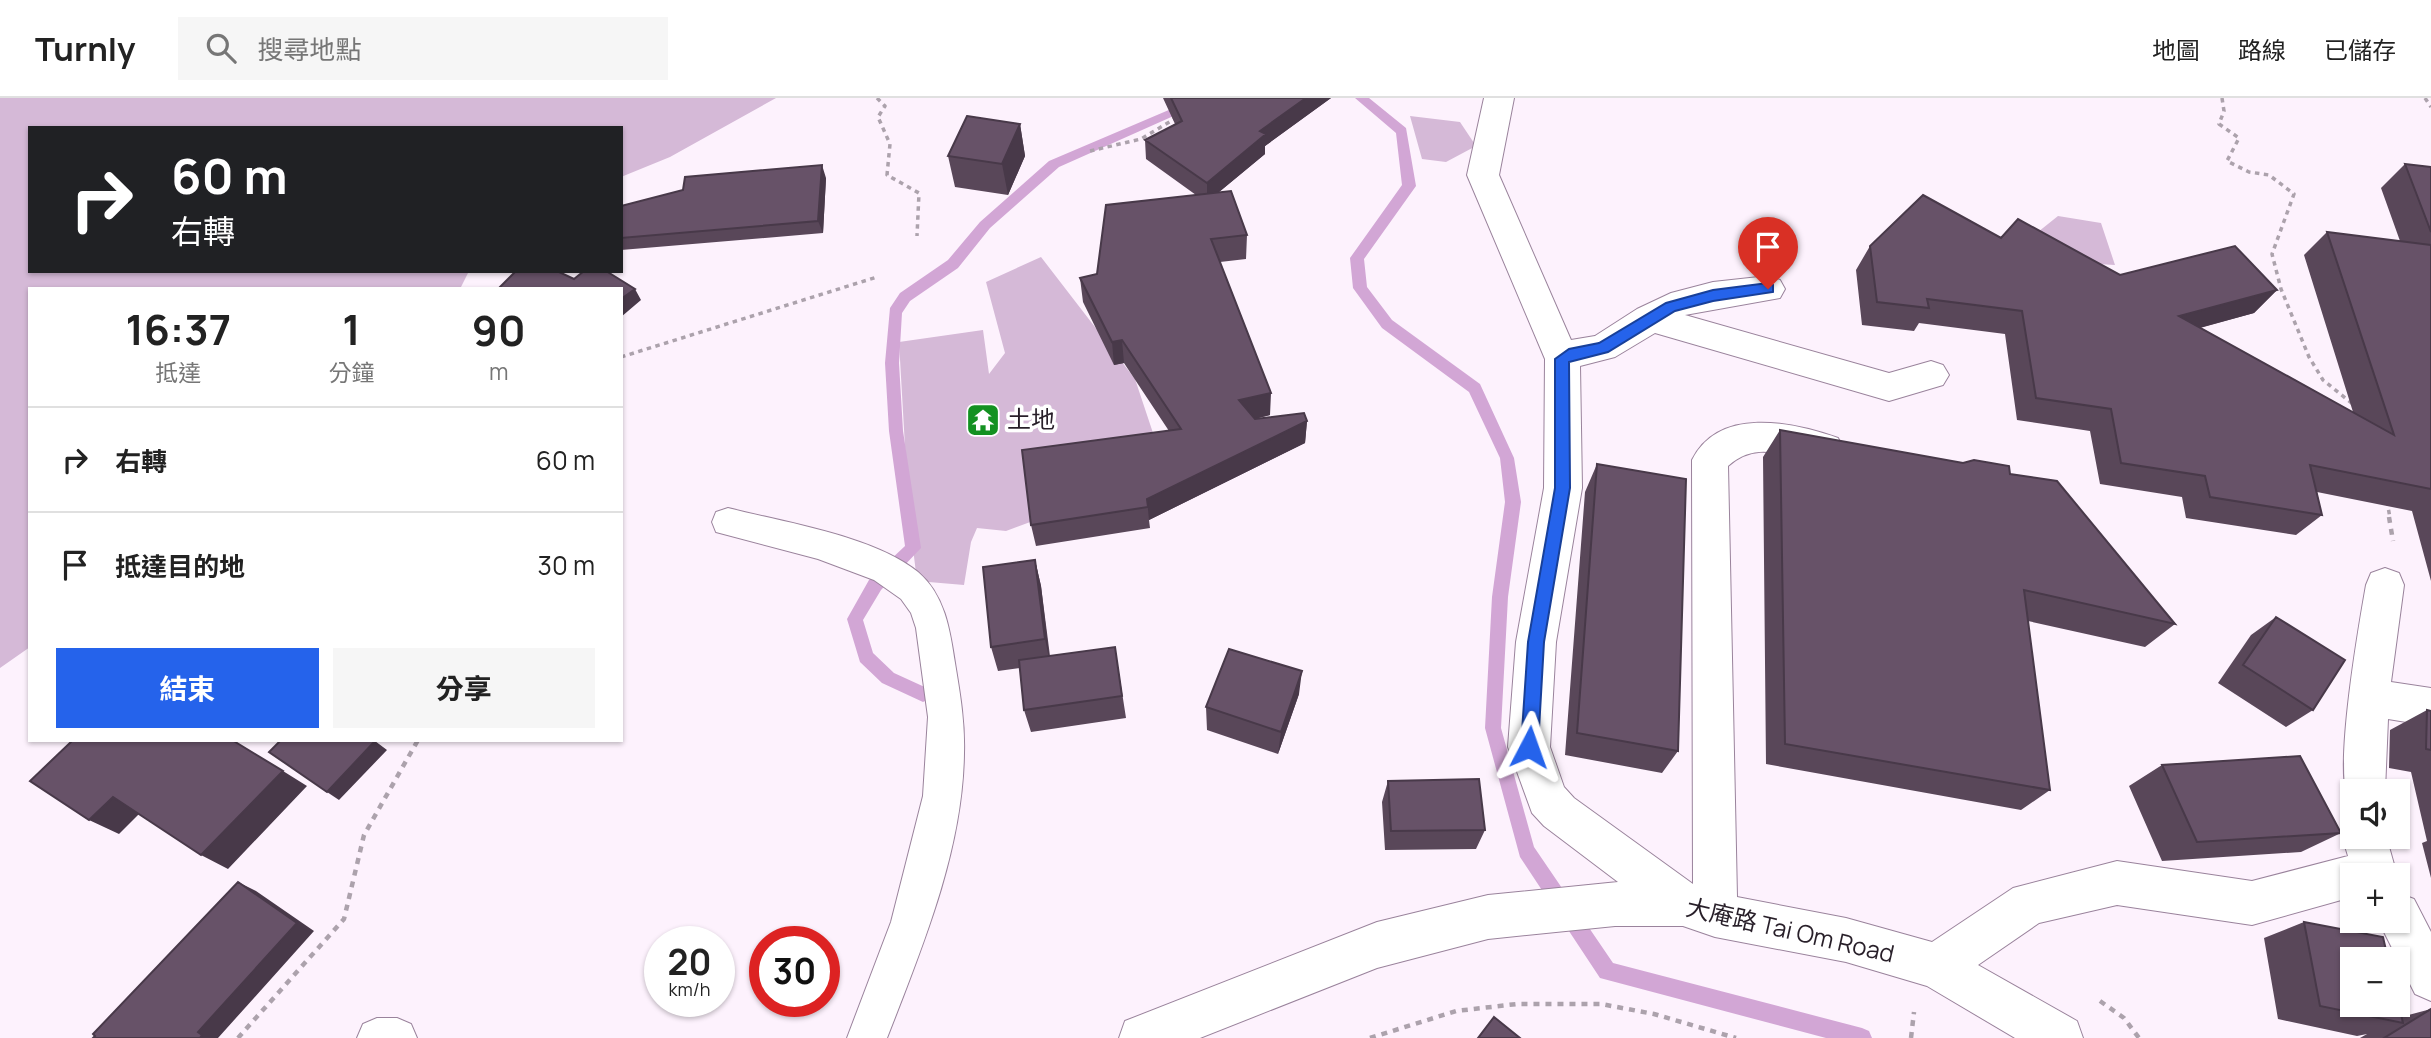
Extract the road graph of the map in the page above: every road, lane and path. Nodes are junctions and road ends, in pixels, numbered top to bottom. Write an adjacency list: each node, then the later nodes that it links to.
1 (877, 98): 8 (path)
2 (1499, 98): 13 (street)
3 (2222, 98): 15 (path)
4 (2425, 98): 5 (path)
5 (2431, 107)
6 (1180, 116): 7 (path)
7 (1090, 151)
8 (917, 236)
9 (877, 277): 12 (path)
10 (1768, 289): 11 (street)
11 (1648, 318): 13 (street); 14 (street)
12 (623, 356)
13 (1562, 359): 25 (street)
14 (1931, 375)
15 (2360, 410)
16 (1864, 456): 25 (street)
17 (2385, 492): 19 (path)
18 (728, 522): 34 (lane)
19 (2385, 585): 20 (street)
20 (2369, 697): 21 (street); 23 (street)
21 (2431, 706)
22 (417, 742): 31 (path)
23 (2365, 779)
24 (2340, 875): 27 (street)
25 (1699, 910): 27 (street, 大庵路 Tai Om Road); 30 (street, 大庵路 Tai Om Road)
26 (2407, 933): 28 (street)
27 (1936, 966): 39 (street, 大庵路 Tai Om Road)
28 (2431, 978)
29 (1913, 1015): 38 (path)
30 (1214, 1025): 35 (street, 大庵路 Tai Om Road)
31 (238, 1038)
32 (377, 1038): 33 (lane)
33 (397, 1038)
34 (867, 1038)
35 (1142, 1038)
36 (1370, 1038): 37 (path)
37 (1736, 1038)
38 (1911, 1038)
39 (2060, 1038)

